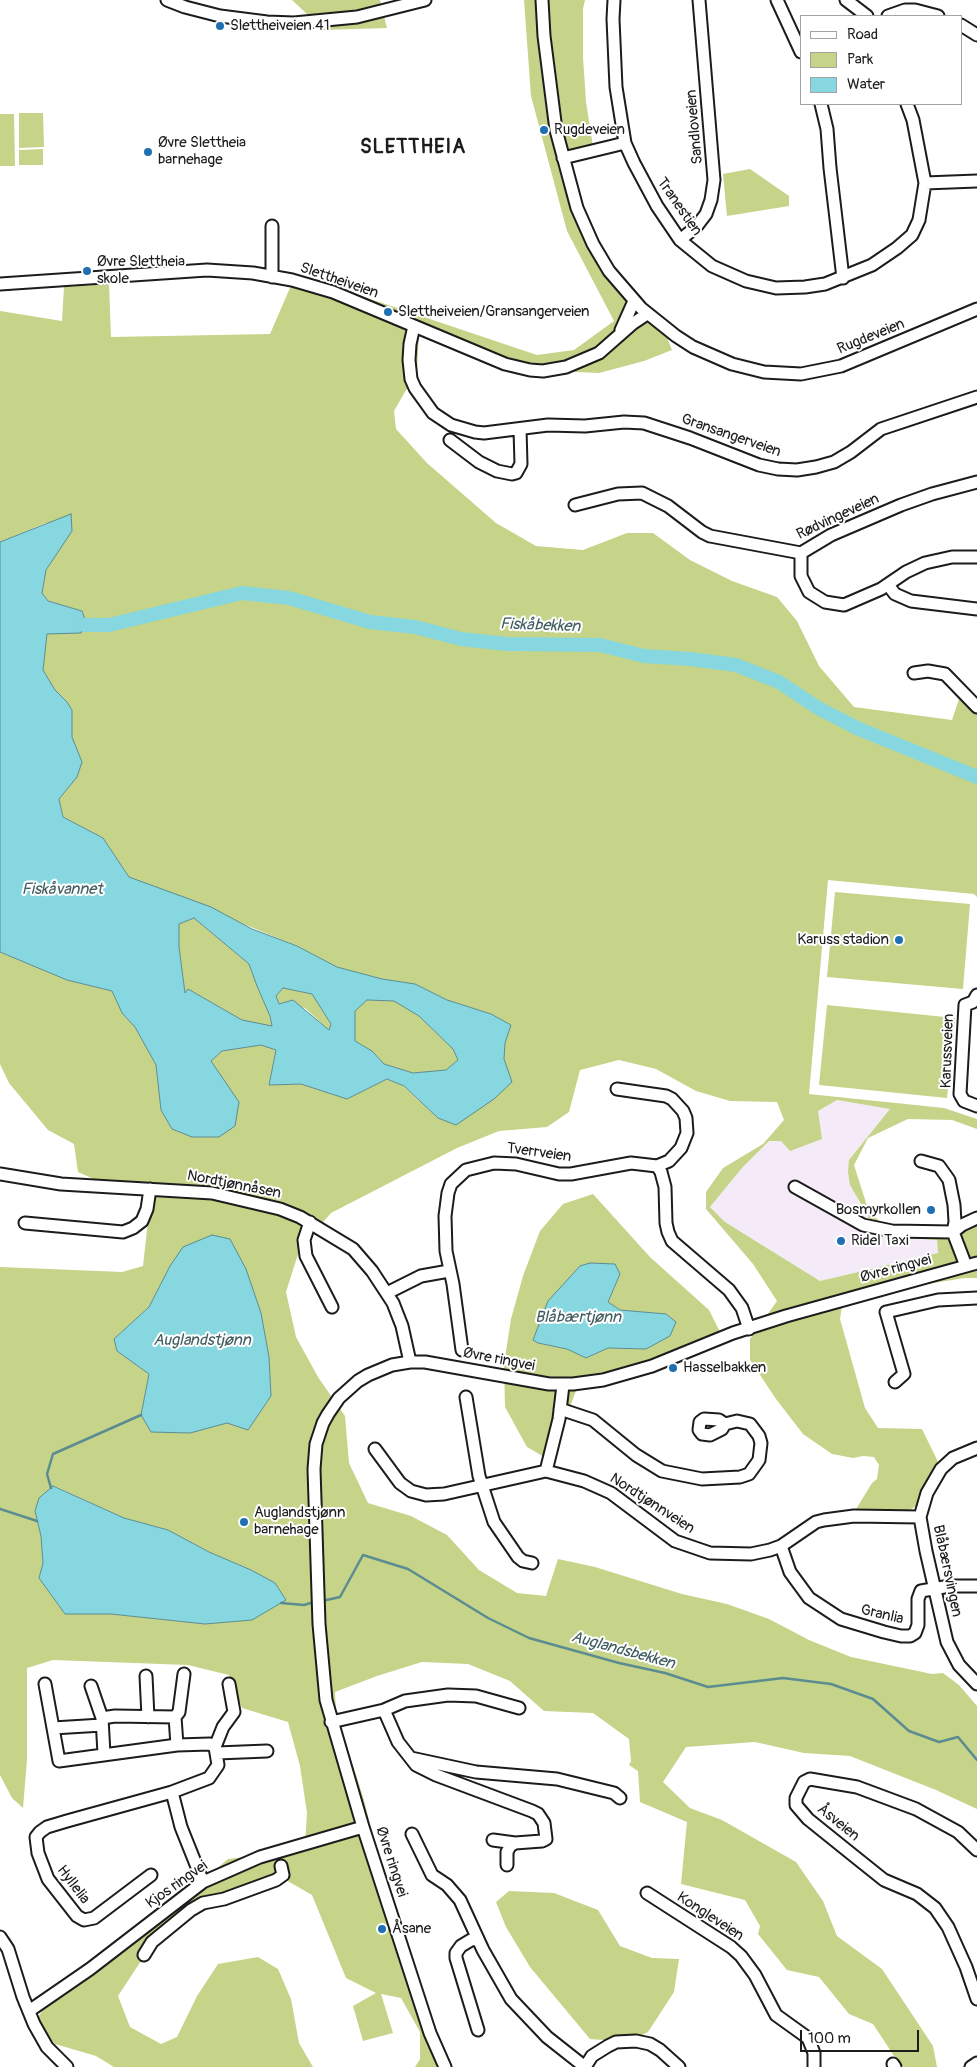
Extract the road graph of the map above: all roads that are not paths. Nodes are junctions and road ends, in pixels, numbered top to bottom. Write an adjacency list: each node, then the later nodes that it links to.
1 (167, 0): 2 (street)
2 (425, 0)
3 (542, 0): 17 (street, Rugdeveien)
4 (614, 0): 16 (street, Tranestien)
5 (699, 0): 21 (street, Sandloveien)
6 (777, 0): 13 (street)
7 (846, 0): 8 (street)
8 (866, 15)
9 (890, 15): 10 (street)
10 (934, 15)
11 (962, 26): 12 (street)
12 (977, 35)
13 (800, 50)
14 (821, 105): 23 (street)
15 (907, 105): 19 (street, Tranestien)
16 (625, 143): 17 (street); 21 (street, Tranestien)
17 (563, 158): 25 (street, Rugdeveien)
18 (977, 181): 19 (street)
19 (925, 183): 23 (street, Tranestien)
20 (272, 226): 22 (street)
21 (680, 240): 23 (street, Tranestien)
22 (272, 277): 24 (street, Slettheiveien); 28 (street, Slettheiveien)
23 (843, 278)
24 (0, 284)
25 (634, 301): 27 (street, Rugdeveien); 29 (street, Slettheiveien)
26 (977, 309): 27 (street, Rugdeveien)
27 (647, 314): 29 (street, Slettheiveien)
28 (414, 326): 29 (street, Slettheiveien); 31 (street, Gransangerveien)
29 (616, 338)
30 (977, 398): 31 (street, Gransangerveien)
31 (520, 429): 32 (street)
32 (450, 440)
33 (977, 482): 35 (street, Rødvingeveien)
34 (575, 505): 35 (street, Rødvingeveien)
35 (802, 553): 37 (street)
36 (977, 556): 37 (street)
37 (888, 585): 38 (street)
38 (977, 610)
39 (914, 673): 40 (street)
40 (977, 707)
41 (977, 995): 43 (street, Karussveien)
42 (617, 1089): 45 (street)
43 (977, 1106)
44 (921, 1161): 52 (street)
45 (657, 1166): 54 (street, Tverrveien); 58 (street)
46 (0, 1174): 48 (street, Nordtjønnåsen)
47 (796, 1187): 52 (street)
48 (150, 1189): 50 (street, Nordtjønnåsen); 51 (street)
49 (977, 1218): 52 (street)
50 (310, 1222): 55 (street, Nordtjønnåsen); 57 (street)
51 (25, 1223)
52 (952, 1232): 53 (street)
53 (971, 1264): 58 (street, Øvre ringvei)
54 (449, 1271): 55 (street); 59 (street, Tverrveien)
55 (388, 1293): 60 (street, Nordtjønnåsen)
56 (977, 1298): 61 (street)
57 (332, 1307)
58 (749, 1329): 62 (street, Øvre ringvei)
59 (462, 1350)
60 (410, 1362): 62 (street, Øvre ringvei); 86 (street, Øvre ringvei)
61 (895, 1382)
62 (563, 1385): 64 (street)
63 (466, 1397): 69 (street)
64 (560, 1409): 65 (street); 68 (street)
65 (725, 1424)
66 (374, 1449): 69 (street, Nordtjønnveien)
67 (977, 1450): 70 (street, Blåbærsvingen)
68 (546, 1471): 69 (street, Nordtjønnveien); 71 (street, Nordtjønnveien)
69 (482, 1485): 72 (street)
70 (920, 1516): 71 (street, Nordtjønnveien); 74 (street, Blåbærsvingen)
71 (781, 1546): 74 (street, Granlia)
72 (532, 1564)
73 (977, 1586): 74 (street)
74 (934, 1588): 79 (street, Blåbærsvingen)
75 (184, 1674): 84 (street)
76 (146, 1676): 83 (street)
77 (45, 1684): 87 (street)
78 (229, 1684): 89 (street, Hyllelia)
79 (977, 1684)
80 (91, 1686): 85 (street)
81 (519, 1708): 82 (street)
82 (384, 1710): 86 (street); 92 (street)
83 (148, 1716): 84 (street); 85 (street)
84 (175, 1717): 88 (street)
85 (102, 1722): 87 (street); 91 (street)
86 (331, 1722): 95 (street, Øvre ringvei)
87 (53, 1728): 91 (street)
88 (177, 1745): 89 (street); 91 (street)
89 (216, 1750): 90 (street); 93 (street, Hyllelia)
90 (267, 1751)
91 (104, 1754)
92 (409, 1758): 94 (street); 98 (street)
93 (172, 1792): 102 (street, Hyllelia); 103 (street)
94 (620, 1798)
95 (364, 1827): 103 (street, Kjos ringvei); 113 (street, Øvre ringvei)
96 (412, 1834): 106 (street)
97 (493, 1840): 98 (street)
98 (515, 1843): 100 (street)
99 (977, 1850): 108 (street, Åsveien)
100 (507, 1865)
101 (282, 1866): 107 (street, Kjos ringvei)
102 (151, 1875)
103 (203, 1882): 109 (street, Kjos ringvei)
104 (647, 1893): 116 (street, Kongleveien)
105 (0, 1937): 109 (street)
106 (478, 1939): 110 (street); 114 (street)
107 (144, 1955)
108 (977, 1999)
109 (29, 2011): 112 (street)
110 (478, 2030)
111 (977, 2063): 117 (street)
112 (67, 2067)
113 (444, 2067)
114 (585, 2067): 115 (street)
115 (679, 2067)
116 (814, 2067)
117 (971, 2067)

